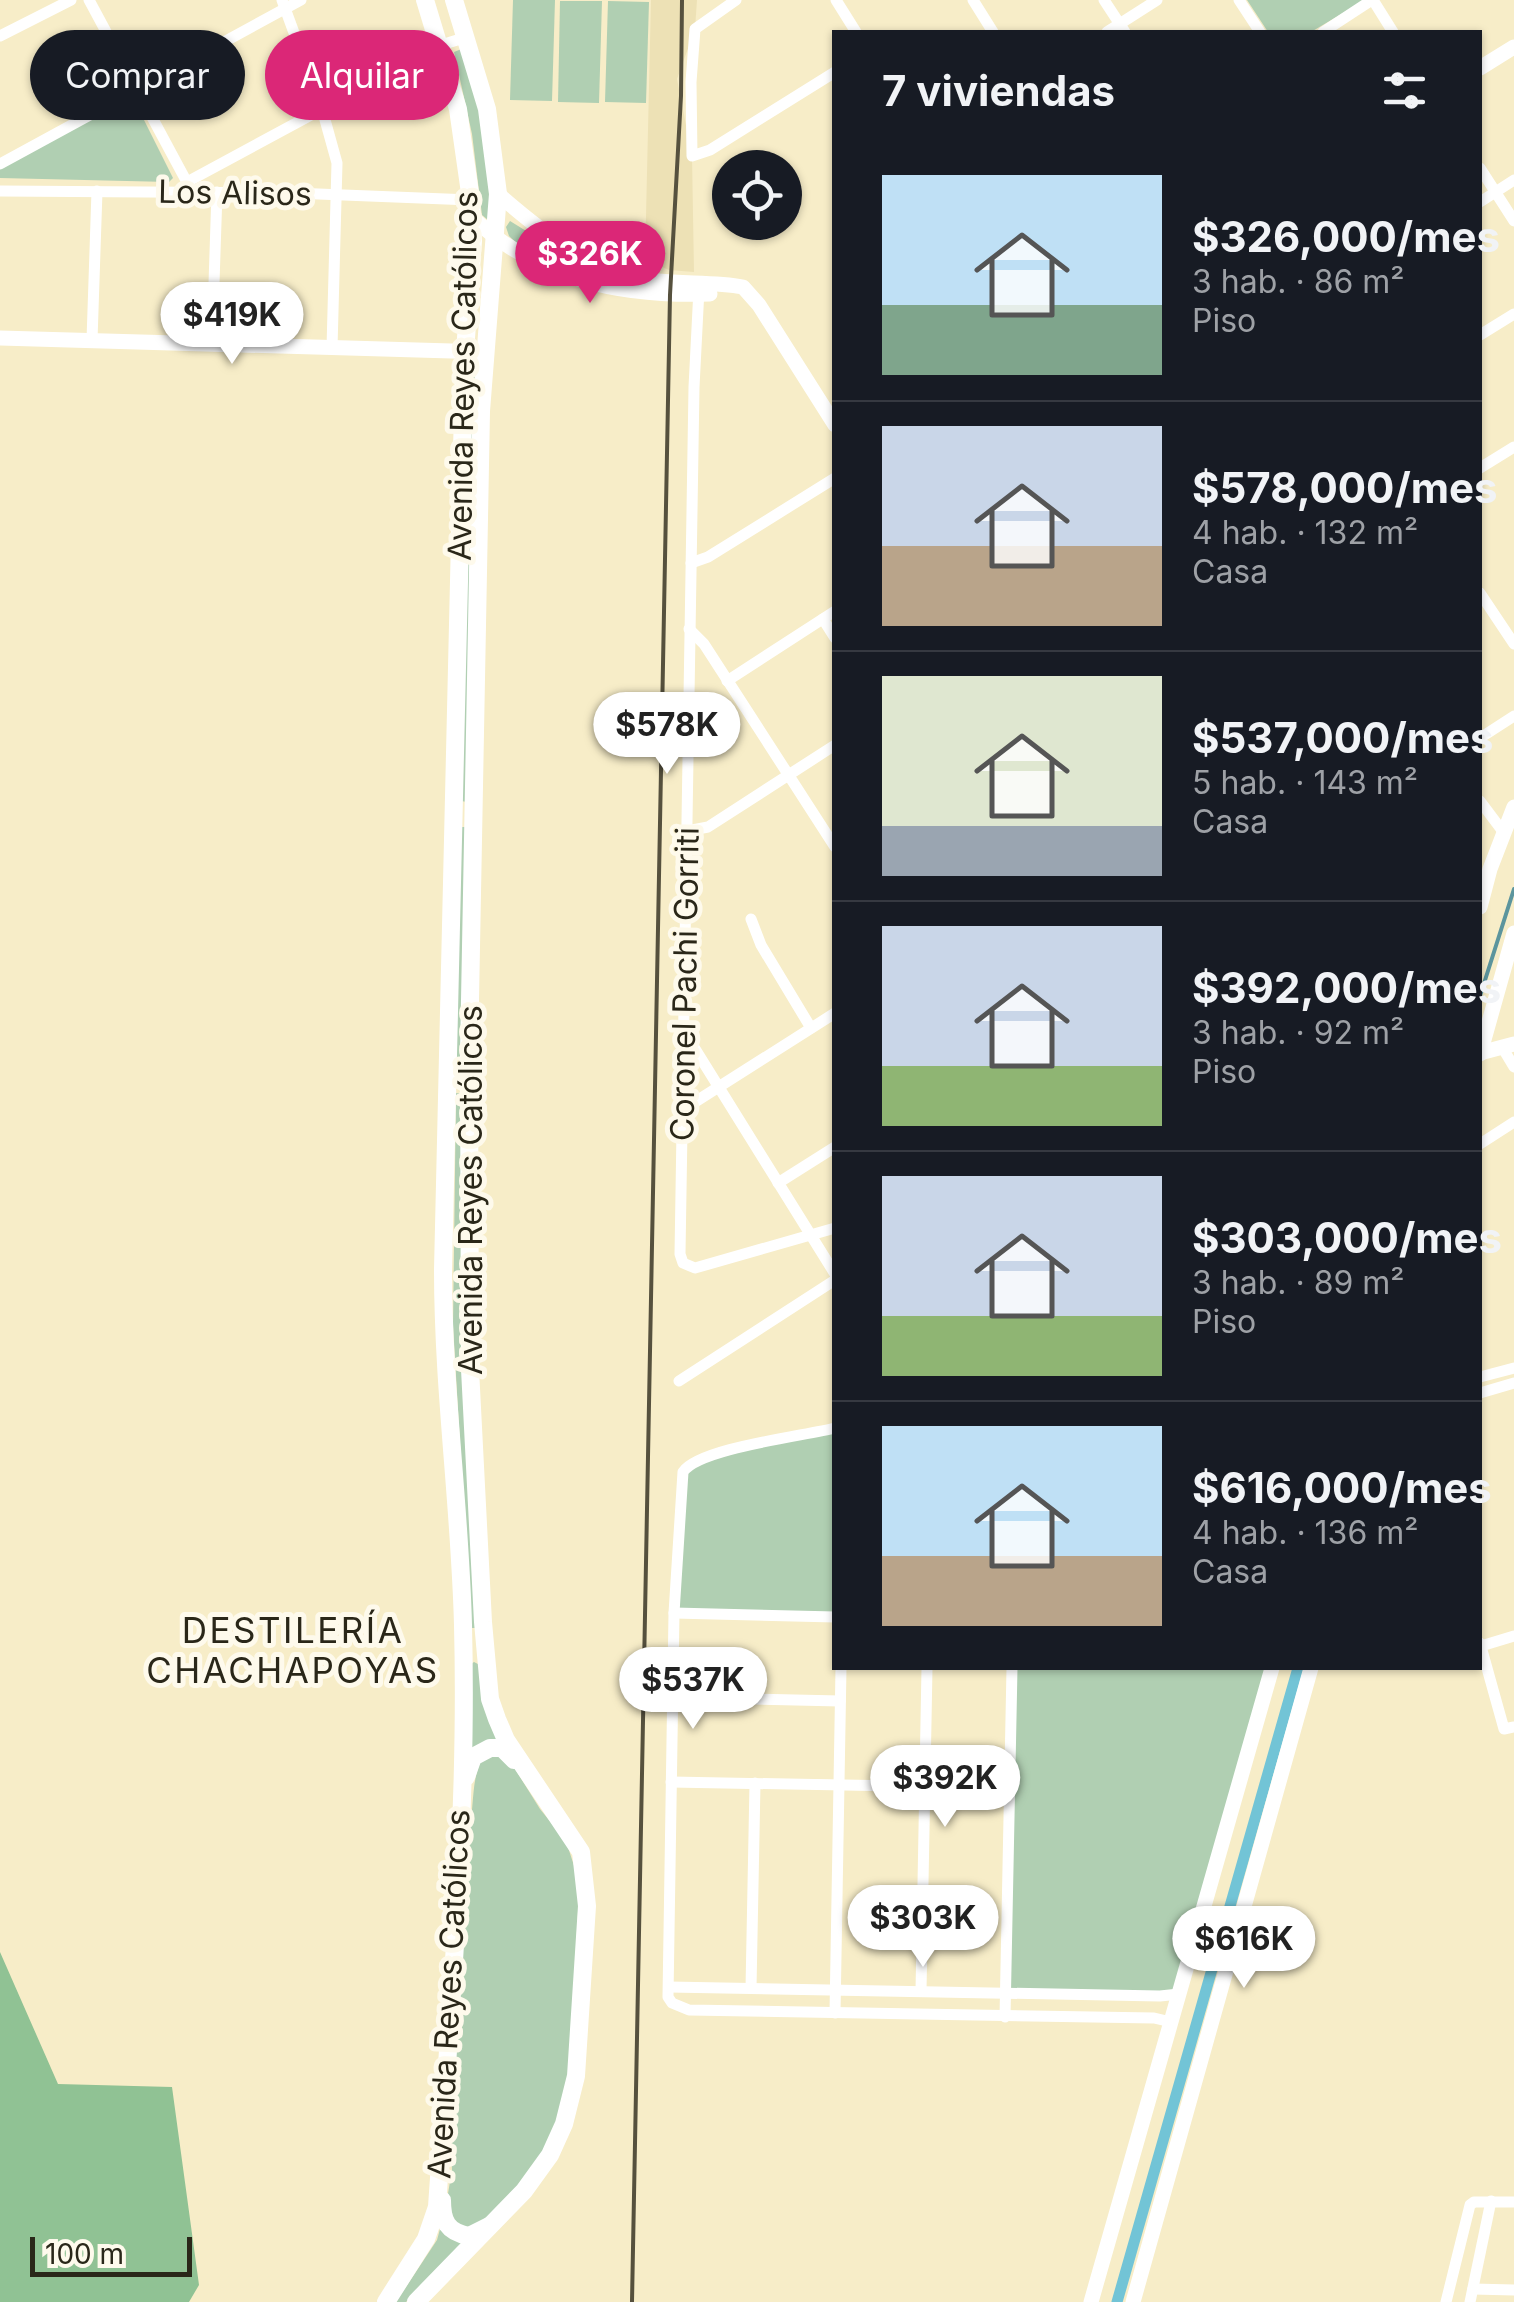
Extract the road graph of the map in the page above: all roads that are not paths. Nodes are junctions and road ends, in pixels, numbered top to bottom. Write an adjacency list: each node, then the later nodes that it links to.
1 (71, 0): 24 (street)
2 (89, 0): 15 (street)
3 (301, 0): 13 (street)
4 (425, 0): 18 (main road, Avenida Reyes Católicos)
5 (454, 0): 25 (main road, Avenida Reyes Católicos)
6 (736, 0): 29 (street)
7 (836, 0): 19 (street)
8 (972, 0): 20 (street)
9 (1104, 0): 14 (street)
10 (1157, 0): 14 (street)
11 (1239, 0): 21 (street)
12 (1373, 0): 22 (street); 23 (street)
13 (284, 4): 16 (street); 17 (street)
14 (1122, 28)
15 (105, 30)
16 (241, 30)
17 (293, 30)
18 (436, 30)
19 (855, 30)
20 (992, 30)
21 (1259, 30)
22 (1326, 30)
23 (1393, 30)
24 (0, 36)
25 (467, 37): 26 (street); 44 (main road, Avenida Reyes Católicos)
26 (459, 39)
27 (1514, 46): 28 (main road)
28 (1482, 67)
29 (832, 74)
30 (459, 116): 46 (main road, Avenida Reyes Católicos)
31 (84, 120): 35 (street)
32 (154, 120): 38 (street)
33 (303, 120): 38 (street)
34 (325, 120): 43 (street)
35 (0, 164)
36 (1482, 171): 42 (street)
37 (1514, 180): 42 (street)
38 (190, 187): 40 (street, Los Alisos); 41 (street, Los Alisos)
39 (0, 191): 40 (street, Los Alisos)
40 (97, 191): 53 (street)
41 (218, 192): 43 (street, Los Alisos); 54 (street)
42 (1496, 192): 45 (street); 47 (street)
43 (338, 194): 46 (street, Los Alisos); 55 (street)
44 (498, 194): 48 (main road, Avenida Reyes Católicos); 49 (main road)
45 (1482, 201)
46 (472, 208): 48 (main road); 56 (main road, Avenida Reyes Católicos)
47 (1514, 221)
48 (496, 239): 49 (main road); 57 (main road, Avenida Reyes Católicos)
49 (699, 289): 58 (main road); 62 (street, Coronel Pachi Gorriti)
50 (1514, 314): 51 (street)
51 (1482, 334)
52 (0, 338): 53 (main road)
53 (92, 340): 54 (main road)
54 (212, 344): 55 (main road)
55 (332, 348): 56 (main road)
56 (465, 350): 57 (main road); 124 (main road, Avenida Reyes Católicos)
57 (486, 352): 123 (main road, Avenida Reyes Católicos)
58 (832, 420)
59 (1514, 447): 60 (street)
60 (1482, 467)
61 (832, 480): 62 (street)
62 (691, 563): 66 (street, Coronel Pachi Gorriti)
63 (1482, 598): 68 (street)
64 (832, 613): 65 (street)
65 (823, 619): 67 (street); 69 (street)
66 (689, 629): 69 (street); 76 (street, Coronel Pachi Gorriti)
67 (832, 633)
68 (1514, 644)
69 (728, 681): 73 (street)
70 (1514, 716): 71 (street)
71 (1482, 737)
72 (832, 747): 73 (street)
73 (787, 776): 76 (street); 78 (street)
74 (1482, 804): 77 (street)
75 (1514, 807): 77 (main road)
76 (686, 831): 84 (street, Coronel Pachi Gorriti)
77 (1504, 833): 79 (main road)
78 (832, 844)
79 (1485, 872)
80 (751, 919): 83 (street)
81 (1514, 932): 86 (main road)
82 (832, 1015): 83 (street)
83 (811, 1028): 89 (street)
84 (684, 1032): 89 (street); 90 (street, Coronel Pachi Gorriti)
85 (1508, 1045): 87 (main road); 88 (street)
86 (1482, 1046)
87 (1482, 1052)
88 (1514, 1066)
89 (716, 1087): 90 (street); 94 (street)
90 (684, 1109): 96 (street, Coronel Pachi Gorriti)
91 (1514, 1122): 92 (street)
92 (1482, 1143)
93 (832, 1149): 94 (street)
94 (778, 1184): 96 (street)
95 (832, 1229): 96 (street)
96 (811, 1234): 97 (street)
97 (832, 1272)
98 (832, 1279): 101 (street)
99 (1514, 1368): 100 (street)
100 (1482, 1376)
101 (679, 1381)
102 (1514, 1383): 103 (street)
103 (1482, 1392)
104 (832, 1429): 105 (street)
105 (674, 1613): 106 (street); 115 (street)
106 (832, 1617)
107 (1514, 1636): 108 (street)
108 (1482, 1644)
109 (1482, 1651): 117 (street)
110 (841, 1670): 116 (street)
111 (927, 1670): 121 (street)
112 (1012, 1670): 122 (street)
113 (1271, 1670): 130 (main road)
114 (1311, 1670): 143 (main road)
115 (672, 1697): 116 (street); 118 (street)
116 (840, 1702): 120 (street)
117 (1514, 1726)
118 (672, 1782): 119 (street); 125 (street)
119 (755, 1783): 120 (street); 126 (street)
120 (840, 1785): 121 (street); 127 (street)
121 (925, 1786): 122 (street); 128 (street)
122 (1009, 1788): 129 (street)
123 (554, 1812): 124 (main road); 137 (main road, Avenida Reyes Católicos)
124 (461, 1821): 134 (main road, Avenida Reyes Católicos)
125 (669, 1987): 126 (street); 131 (street)
126 (751, 1988): 127 (street)
127 (836, 1990): 128 (street); 131 (street)
128 (921, 1991): 129 (street)
129 (1005, 1993): 130 (street); 132 (street)
130 (1179, 1994): 133 (main road)
131 (835, 2013): 132 (street)
132 (1005, 2017): 133 (street)
133 (1171, 2022): 142 (main road)
134 (444, 2130): 137 (main road); 140 (main road, Avenida Reyes Católicos)
135 (1491, 2201): 136 (street); 139 (street); 144 (street)
136 (1514, 2202)
137 (492, 2224): 141 (main road, Avenida Reyes Católicos)
138 (1514, 2290): 139 (street)
139 (1471, 2296)
140 (386, 2302)
141 (416, 2302)
142 (1092, 2302)
143 (1133, 2302)
144 (1446, 2302)

